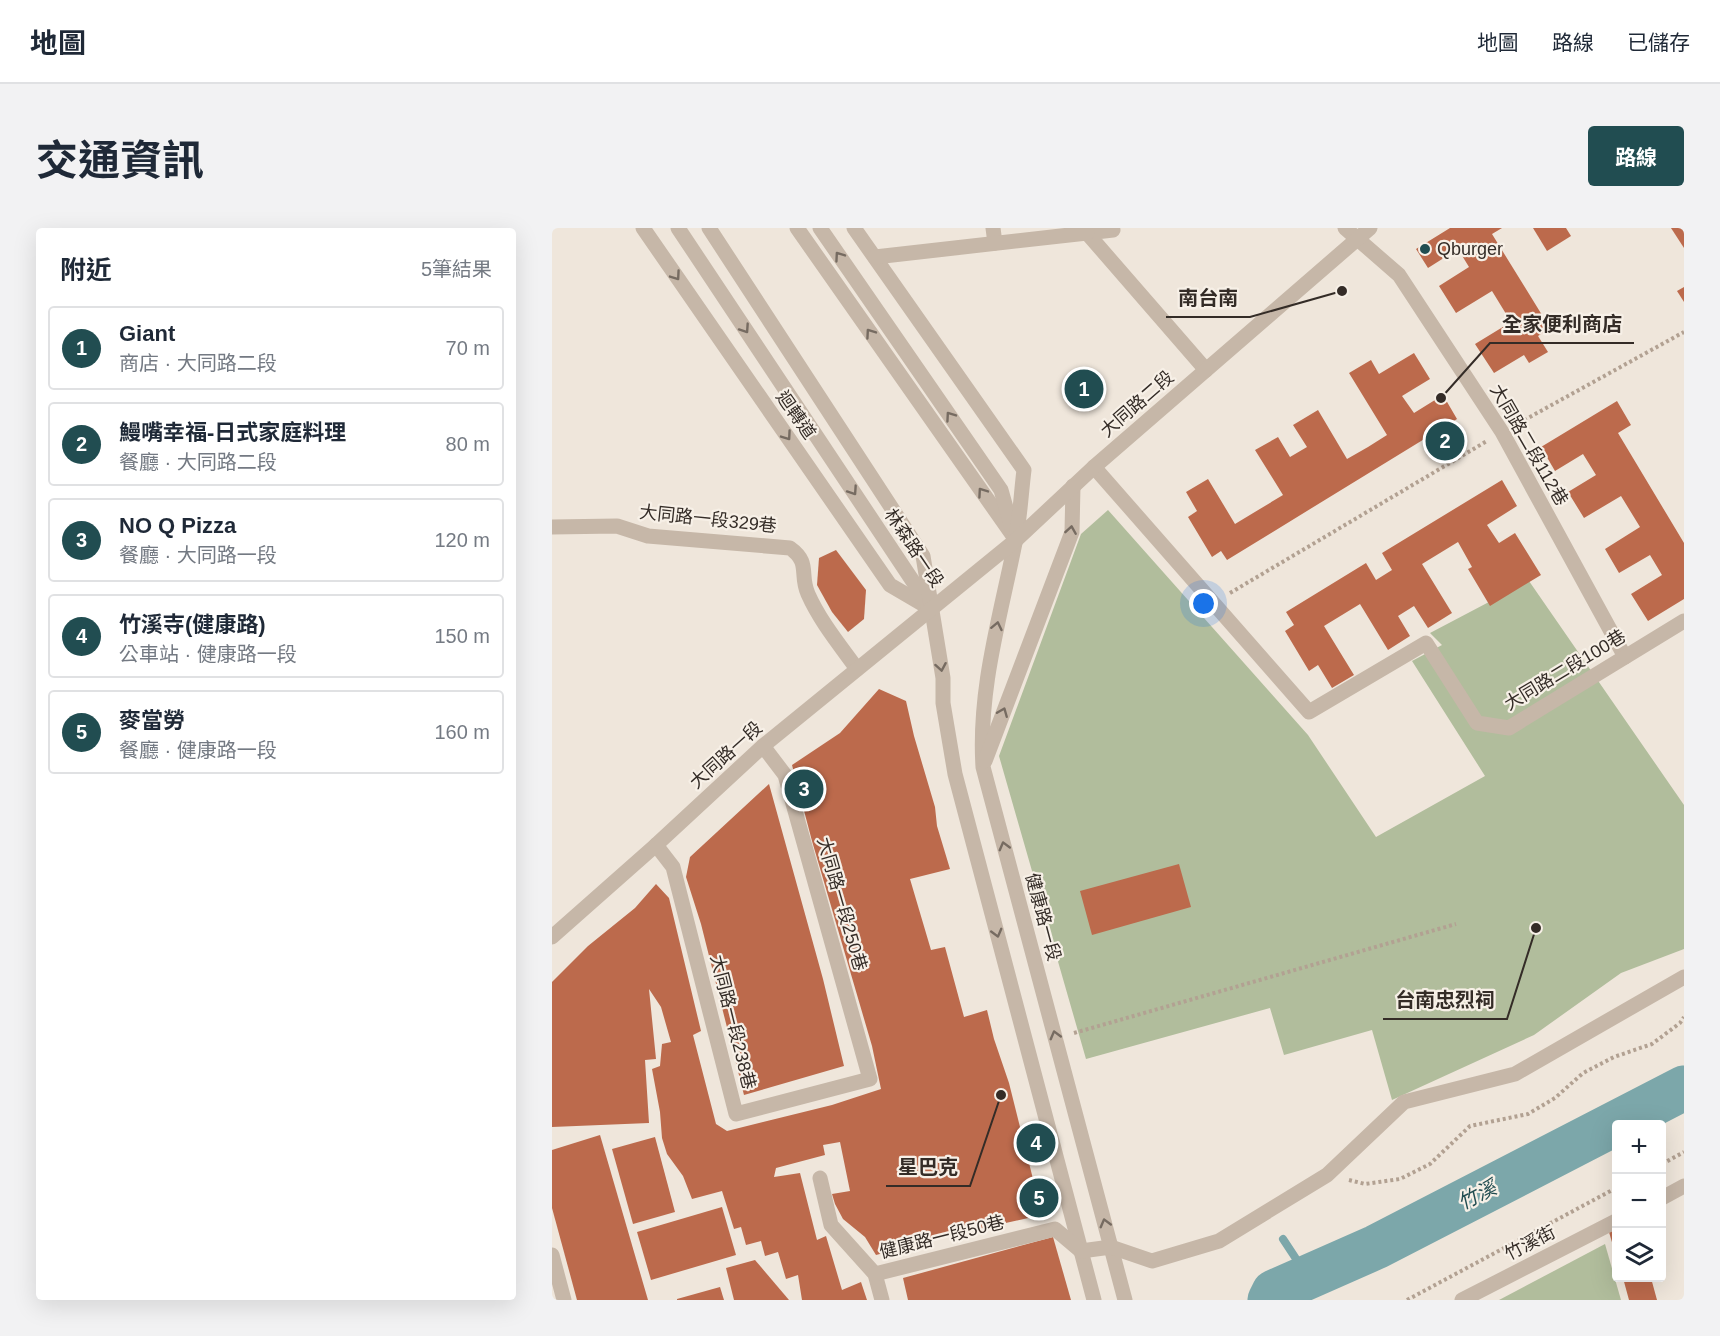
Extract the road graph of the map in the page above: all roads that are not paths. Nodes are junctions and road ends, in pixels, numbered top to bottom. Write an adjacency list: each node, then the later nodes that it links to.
1 (643, 228): 19 (street, 迴轉道, one-way to 19)
2 (678, 228): 19 (street, 林森路一段, one-way to 19)
3 (709, 228): 19 (street, 林森路一段)
4 (797, 228): 18 (street, one-way to 4)
5 (820, 228): 18 (street, one-way to 5)
6 (854, 228): 13 (street)
7 (1112, 228): 10 (street)
8 (1345, 228): 12 (street, 大同路二段112巷)
9 (1370, 228): 12 (street, 大同路二段)
10 (1087, 233): 11 (street); 14 (street)
11 (994, 236): 13 (street)
12 (1357, 238): 14 (street, 大同路二段); 21 (street, 大同路二段112巷)
13 (875, 257): 18 (street)
14 (1206, 370): 15 (street, 大同路二段)
15 (1094, 467): 16 (street, 大同路二段); 21 (street, 大同路二段100巷)
16 (1073, 486): 18 (street, 大同路二段); 24 (street, one-way to 16)
17 (552, 527): 22 (street, 大同路一段329巷)
18 (1016, 540): 19 (street, 大同路二段); 24 (street, 健康路一段, one-way to 18)
19 (931, 609): 22 (street, 大同路一段); 34 (street, one-way to 34)
20 (1684, 621): 21 (street, 大同路二段100巷)
21 (1625, 657)
22 (857, 669): 23 (street, 大同路一段)
23 (763, 746): 25 (street, 大同路一段); 28 (street, 大同路一段250巷)
24 (983, 767): 33 (street, 健康路一段, one-way to 24)
25 (656, 845): 26 (street, 大同路一段); 28 (street, 大同路一段238巷)
26 (552, 937)
27 (1684, 977): 33 (street)
28 (870, 1079)
29 (820, 1178): 36 (street, 健康路一段50巷)
30 (1684, 1186): 31 (street)
31 (1666, 1196)
32 (1612, 1224): 41 (street, 竹溪街)
33 (1111, 1247): 34 (street); 40 (street, 健康路一段)
34 (1081, 1251): 36 (street, 健康路一段50巷); 39 (street)
35 (552, 1255): 37 (street)
36 (875, 1274): 38 (street, 健康路一段50巷)
37 (564, 1300)
38 (882, 1300)
39 (1094, 1300)
40 (1125, 1300)
41 (1462, 1300)

